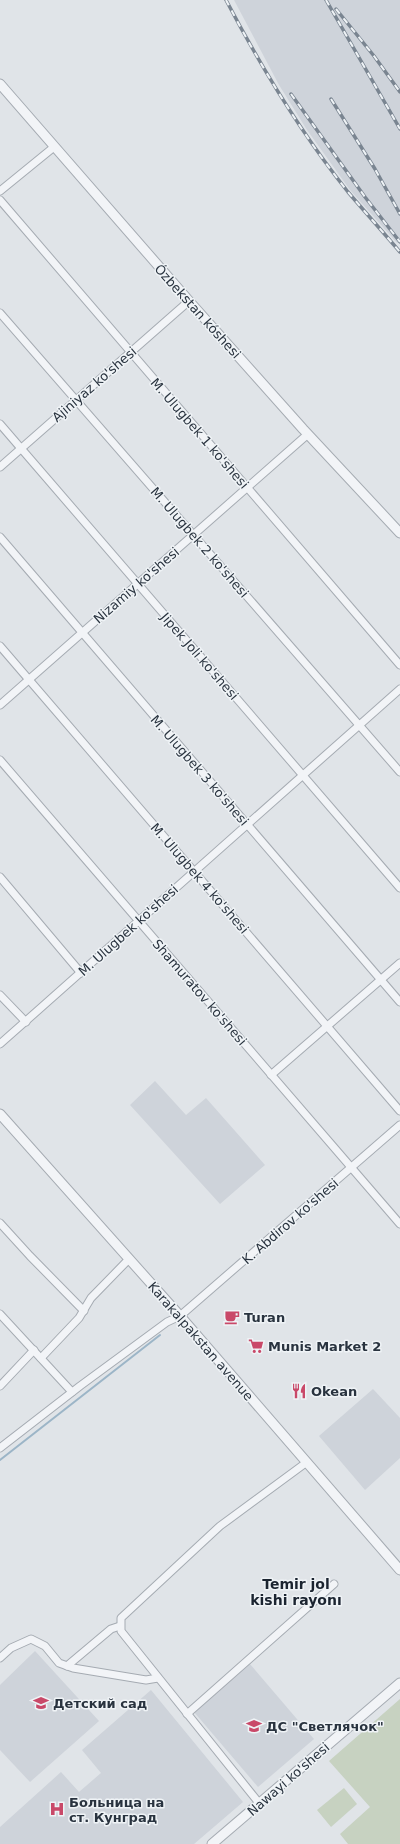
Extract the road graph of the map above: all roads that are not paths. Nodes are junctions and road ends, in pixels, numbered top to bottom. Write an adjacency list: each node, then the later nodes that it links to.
1 (0, 84): 2 (street, Ózbekstan kóshesi)
2 (54, 147): 3 (street); 5 (street, Ózbekstan kóshesi)
3 (0, 191)
4 (0, 200): 7 (street, M. Ulugbek 1 ko'shesi)
5 (189, 301): 7 (street, Ajiniyaz ko'shesi); 10 (street, Ózbekstan kóshesi)
6 (0, 313): 8 (street, M. Ulugbek 2 ko'shesi)
7 (130, 352): 8 (street, Ajiniyaz ko'shesi); 13 (street, M. Ulugbek 1 ko'shesi)
8 (76, 400): 11 (street, Ajiniyaz ko'shesi); 15 (street, M. Ulugbek 2 ko'shesi)
9 (0, 424): 11 (street, Jipek Joli ko'shesi)
10 (308, 434): 13 (street, Nizamiy ko'shesi); 14 (street, Ózbekstan kóshesi)
11 (21, 448): 12 (street, Ajiniyaz ko'shesi); 17 (street, Jipek Joli ko'shesi)
12 (0, 466)
13 (247, 488): 15 (street, Nizamiy ko'shesi); 20 (street, M. Ulugbek 1 ko'shesi)
14 (400, 533)
15 (194, 535): 17 (street, Nizamiy ko'shesi); 24 (street, M. Ulugbek 2 ko'shesi)
16 (0, 537): 18 (street, M. Ulugbek 3 ko'shesi)
17 (138, 584): 18 (street, Nizamiy ko'shesi); 27 (street, Jipek Joli ko'shesi)
18 (82, 633): 21 (street, Nizamiy ko'shesi); 28 (street, M. Ulugbek 3 ko'shesi)
19 (0, 646): 21 (street, M. Ulugbek 4 ko'shesi)
20 (400, 665)
21 (29, 680): 23 (street, Nizamiy ko'shesi); 29 (street, M. Ulugbek 4 ko'shesi)
22 (400, 689): 24 (street, M. Ulugbek ko'shesi)
23 (0, 705)
24 (359, 725): 26 (street, M. Ulugbek 2 ko'shesi); 27 (street, M. Ulugbek ko'shesi)
25 (0, 760): 32 (street, Shamuratov ko'shesi)
26 (400, 772)
27 (303, 775): 28 (street, M. Ulugbek ko'shesi); 31 (street, Jipek Joli ko'shesi)
28 (247, 825): 29 (street, M. Ulugbek ko'shesi); 35 (street, M. Ulugbek 3 ko'shesi)
29 (194, 872): 32 (street, M. Ulugbek ko'shesi); 39 (street, M. Ulugbek 4 ko'shesi)
30 (0, 877): 34 (street)
31 (400, 888)
32 (139, 921): 34 (street, M. Ulugbek ko'shesi); 41 (street, Shamuratov ko'shesi)
33 (400, 963): 35 (street)
34 (81, 973): 38 (street, M. Ulugbek ko'shesi)
35 (380, 980): 37 (street, M. Ulugbek 3 ko'shesi); 39 (street)
36 (0, 995): 38 (street)
37 (400, 1002)
38 (26, 1022): 40 (street, M. Ulugbek ko'shesi)
39 (327, 1026): 41 (street); 42 (street, M. Ulugbek 4 ko'shesi)
40 (0, 1044)
41 (271, 1075): 45 (street, Shamuratov ko'shesi)
42 (400, 1111)
43 (0, 1114): 48 (street, Karakalpakstan avenue)
44 (400, 1125): 45 (street, K. Abdirov ko'shesi)
45 (352, 1168): 47 (street, Shamuratov ko'shesi); 51 (street, K. Abdirov ko'shesi)
46 (0, 1223): 49 (street)
47 (400, 1224)
48 (129, 1259): 49 (street); 51 (street, Karakalpakstan avenue)
49 (84, 1310): 53 (street)
50 (0, 1314): 52 (street)
51 (180, 1316): 55 (street, K. Abdirov ko'shesi); 57 (street, Karakalpakstan avenue)
52 (34, 1350): 53 (street); 54 (street)
53 (41, 1358): 55 (street)
54 (0, 1386)
55 (72, 1392): 56 (street, K. Abdirov ko'shesi)
56 (0, 1448)
57 (306, 1462): 58 (street, Karakalpakstan avenue); 60 (street)
58 (400, 1570)
59 (334, 1584): 65 (street)
60 (120, 1626): 62 (street); 63 (street)
61 (1, 1656): 62 (street)
62 (67, 1666): 63 (street)
63 (158, 1678): 65 (street)
64 (400, 1683): 66 (street, Nawayi ko'shesi)
65 (187, 1714): 66 (street)
66 (259, 1803): 67 (street, Nawayi ko'shesi)
67 (212, 1844)

